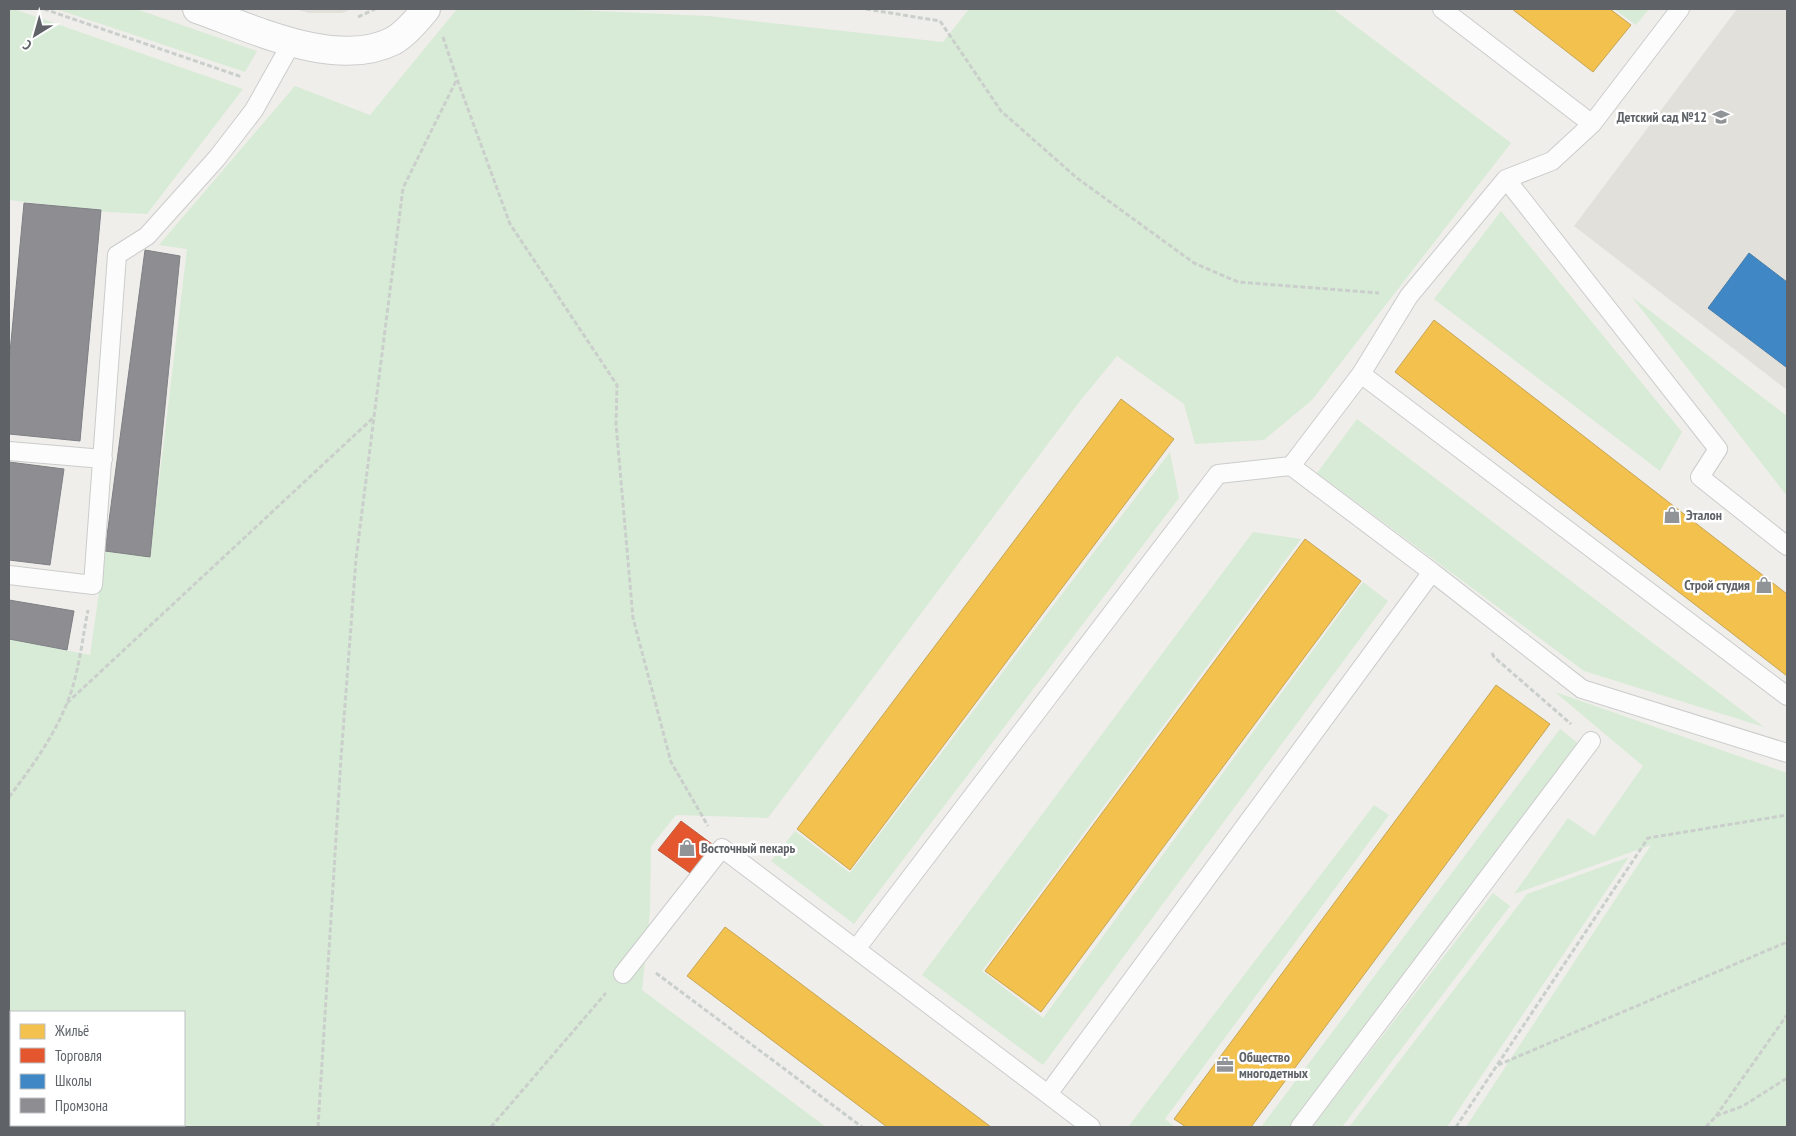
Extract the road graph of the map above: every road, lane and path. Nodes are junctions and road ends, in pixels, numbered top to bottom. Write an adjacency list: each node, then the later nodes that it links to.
1 (44, 9): 9 (path)
2 (197, 9): 7 (street)
3 (866, 9): 12 (path)
4 (1442, 9): 10 (lane)
5 (1680, 9): 10 (lane)
6 (433, 19): 7 (street); 8 (path)
7 (291, 44): 9 (lane)
8 (456, 79): 14 (path); 30 (path)
9 (268, 86): 16 (lane)
10 (1592, 124): 11 (lane)
11 (1506, 179): 12 (lane); 18 (lane)
12 (1409, 296): 13 (lane)
13 (1361, 374): 17 (lane); 23 (lane)
14 (374, 416): 24 (path); 40 (path)
15 (9, 451): 16 (lane)
16 (103, 458): 21 (lane)
17 (1291, 466): 19 (lane); 32 (lane)
18 (1787, 546)
19 (1432, 572): 27 (lane); 38 (lane)
20 (9, 574): 21 (lane)
21 (93, 585): 24 (path)
22 (1524, 684): 25 (path)
23 (1787, 696)
24 (67, 703): 28 (path)
25 (1551, 707)
26 (1591, 741): 44 (lane)
27 (1787, 753)
28 (9, 797)
29 (1787, 815): 36 (path)
30 (722, 848): 32 (lane); 33 (lane)
31 (1787, 942): 36 (path)
32 (856, 949): 38 (lane)
33 (635, 958): 34 (lane); 42 (path)
34 (623, 974): 41 (path)
35 (1787, 1015): 39 (path)
36 (1496, 1066): 45 (path)
37 (1787, 1078): 39 (path)
38 (1048, 1094): 43 (lane)
39 (1716, 1116): 46 (path)
40 (318, 1127)
41 (491, 1127)
42 (862, 1127)
43 (1091, 1127)
44 (1300, 1127)
45 (1456, 1127)
46 (1706, 1127)

